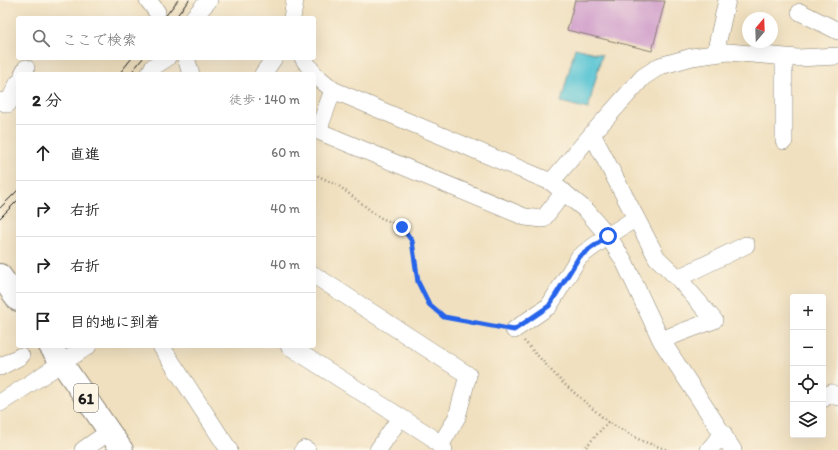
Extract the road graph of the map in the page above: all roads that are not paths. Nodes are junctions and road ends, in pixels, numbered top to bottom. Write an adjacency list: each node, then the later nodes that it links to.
1 (209, 0): 5 (street)
2 (295, 0): 6 (street)
3 (727, 0): 8 (street)
4 (800, 12): 7 (street)
5 (195, 16)
6 (292, 16)
7 (838, 31)
8 (715, 54): 10 (street); 23 (street)
9 (838, 56): 10 (street)
10 (784, 57): 24 (street)
11 (164, 60): 15 (street)
12 (187, 60): 16 (street)
13 (273, 60): 17 (street)
14 (304, 60): 18 (street)
15 (150, 72)
16 (190, 72)
17 (264, 72)
18 (313, 72)
19 (316, 76): 21 (street)
20 (16, 88): 22 (street)
21 (333, 90): 25 (street); 25 (street)
22 (0, 101)
23 (592, 134): 25 (street); 26 (street)
24 (784, 141)
25 (557, 187): 27 (street)
26 (636, 218): 27 (street); 31 (street)
27 (608, 236): 33 (street); 34 (street)
28 (746, 245): 31 (street)
29 (0, 275): 32 (main road)
30 (316, 277): 47 (street)
31 (678, 278): 34 (street)
32 (16, 297)
33 (514, 330)
34 (661, 340): 46 (street)
35 (80, 348): 38 (street)
36 (162, 348): 50 (street)
37 (292, 348): 44 (street)
38 (56, 354): 43 (street); 45 (main road, 61)
39 (21, 356): 40 (street)
40 (0, 367)
41 (826, 397): 42 (street)
42 (838, 397)
43 (0, 403)
44 (400, 418): 47 (street); 53 (street)
45 (110, 432): 48 (street); 49 (main road, 61)
46 (723, 433): 54 (street); 55 (street)
47 (442, 448)
48 (83, 450)
49 (122, 450)
50 (229, 450)
51 (303, 450): 52 (street)
52 (307, 450)
53 (378, 450)
54 (709, 450)
55 (734, 450)

